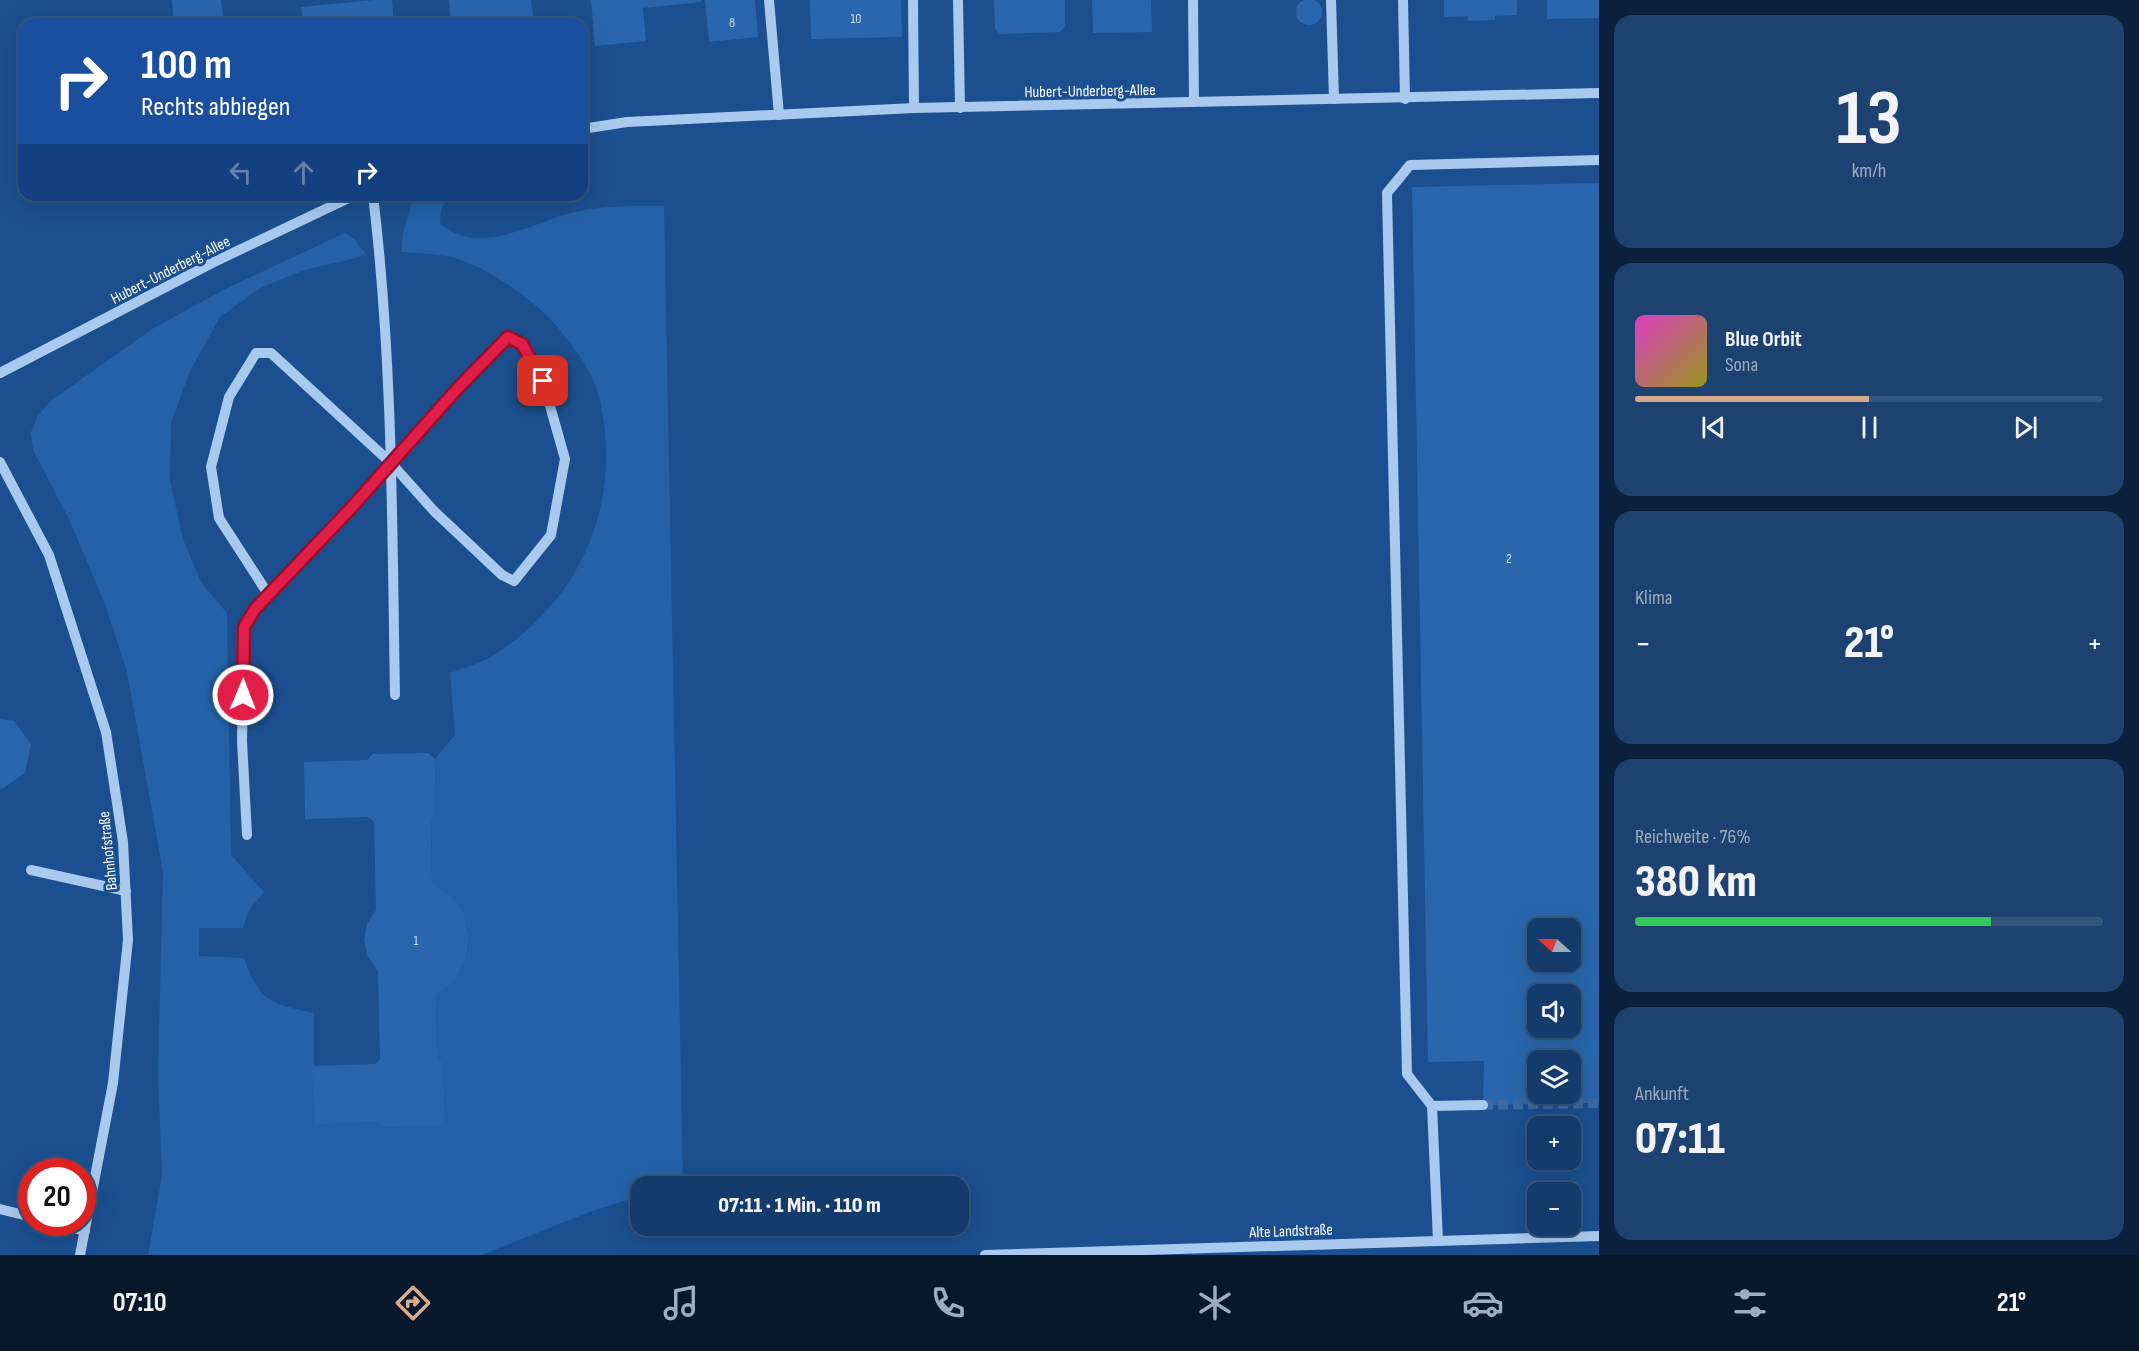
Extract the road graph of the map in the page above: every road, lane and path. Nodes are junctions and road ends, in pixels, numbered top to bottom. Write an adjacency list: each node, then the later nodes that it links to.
1 (769, 0): 13 (street)
2 (913, 0): 11 (street)
3 (958, 0): 12 (street)
4 (1193, 0): 10 (street)
5 (1330, 0): 8 (street)
6 (1403, 0): 9 (street)
7 (1599, 93): 9 (street, Hubert-Underberg-Allee)
8 (1334, 99): 9 (street, Hubert-Underberg-Allee); 10 (street, Hubert-Underberg-Allee)
9 (1405, 99)
10 (1194, 102): 12 (street, Hubert-Underberg-Allee)
11 (914, 108): 12 (street, Hubert-Underberg-Allee); 13 (street, Hubert-Underberg-Allee)
12 (960, 108)
13 (779, 115): 14 (street, Hubert-Underberg-Allee)
14 (588, 128)
15 (1599, 160): 27 (street)
16 (342, 201): 18 (street, Hubert-Underberg-Allee)
17 (374, 201): 20 (street)
18 (0, 373)
19 (0, 462): 25 (street, Bahnhofstraße)
20 (391, 463): 20 (street); 21 (street); 21 (street); 22 (street)
21 (268, 594): 23 (street)
22 (395, 695)
23 (247, 835)
24 (31, 870): 25 (street)
25 (126, 891): 28 (street, Bahnhofstraße)
26 (1483, 1105): 27 (street)
27 (1432, 1106): 33 (street)
28 (96, 1173)
29 (0, 1209): 30 (street)
30 (18, 1214)
31 (84, 1236): 34 (street, Bahnhofstraße)
32 (1599, 1236): 33 (street, Alte Landstraße)
33 (1438, 1241): 35 (street, Alte Landstraße)
34 (80, 1255)
35 (985, 1255)

